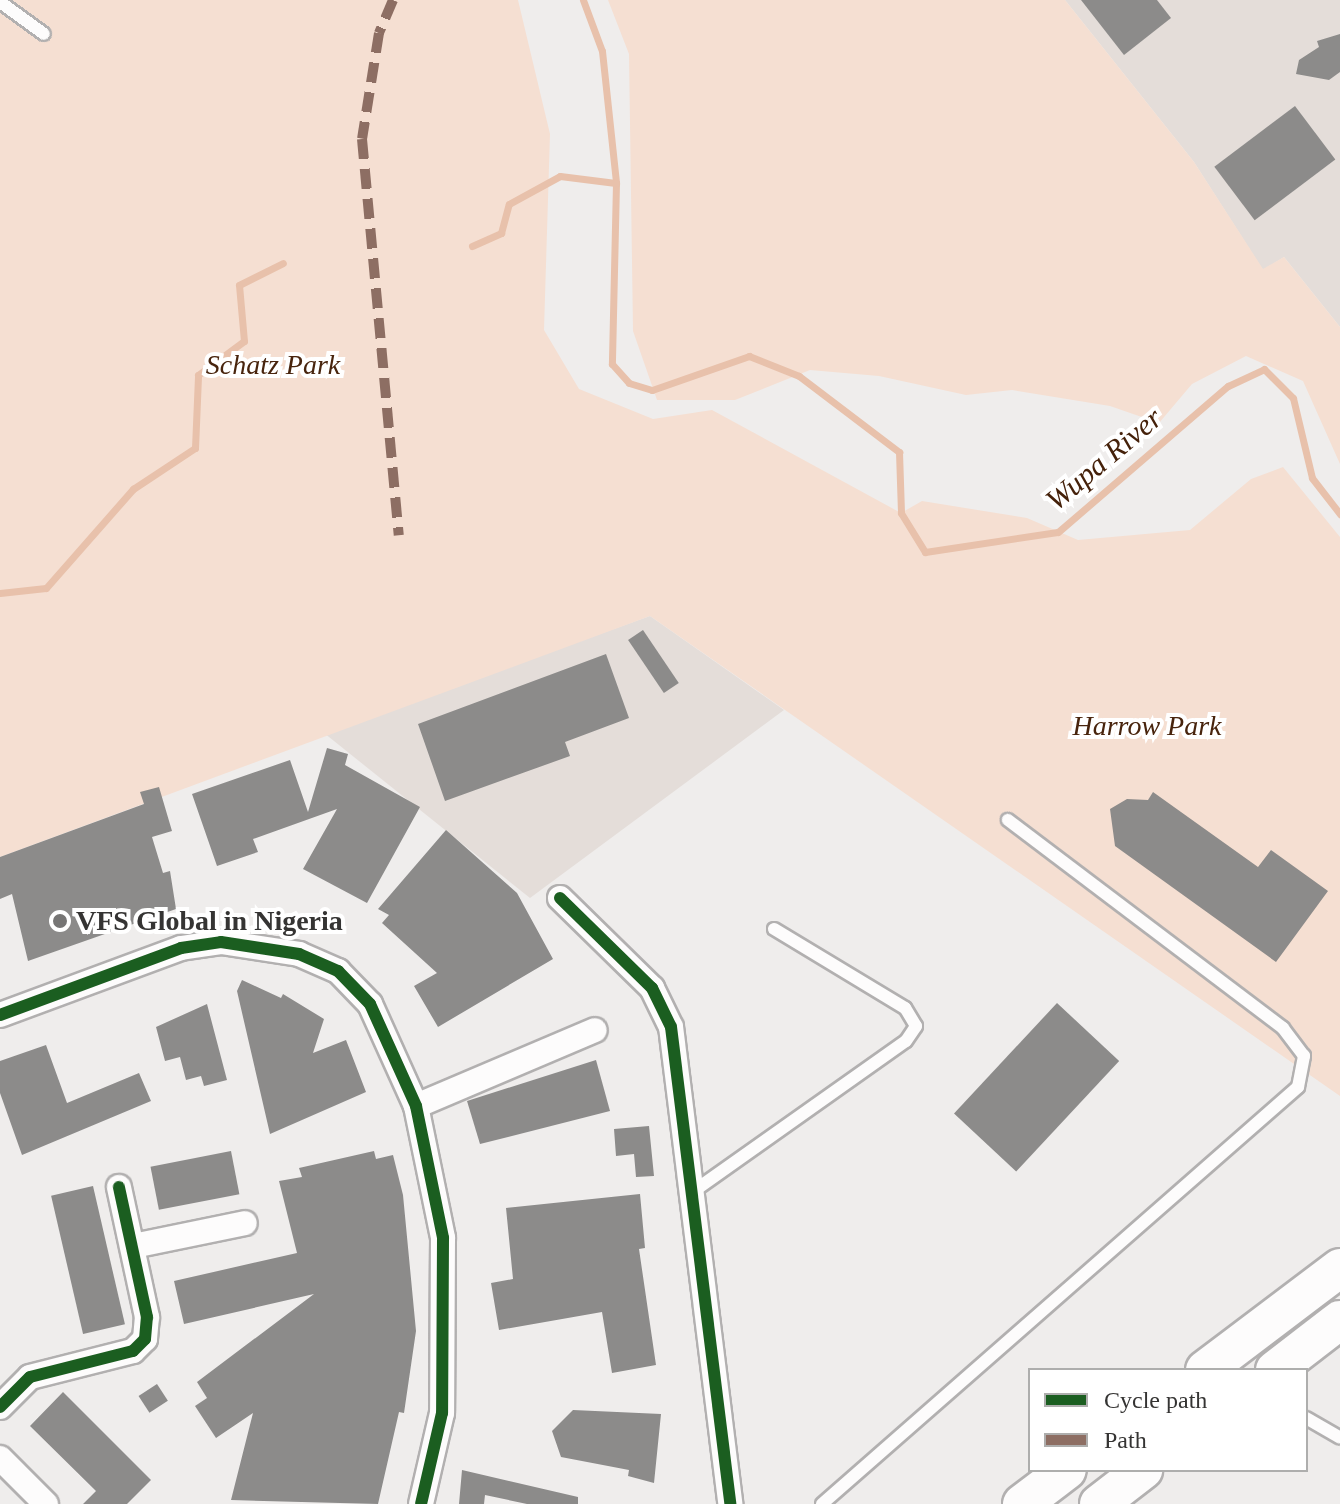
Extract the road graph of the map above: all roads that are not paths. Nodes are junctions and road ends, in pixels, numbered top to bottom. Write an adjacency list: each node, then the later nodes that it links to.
1 (0, 2): 2 (lane)
2 (44, 34)
3 (1008, 820): 26 (lane)
4 (560, 898): 10 (street)
5 (774, 929): 10 (lane)
6 (0, 1014): 8 (street)
7 (595, 1030): 8 (street)
8 (416, 1106): 24 (street)
9 (119, 1187): 12 (street)
10 (691, 1193): 25 (street)
11 (245, 1223): 12 (street)
12 (133, 1246): 17 (street)
13 (1340, 1268): 15 (main road)
14 (1340, 1320): 16 (main road)
15 (1208, 1368)
16 (1278, 1368)
17 (0, 1407)
18 (1308, 1419): 19 (lane)
19 (1340, 1438)
20 (0, 1458): 23 (street)
21 (1064, 1472): 27 (main road)
22 (1140, 1472): 28 (main road)
23 (46, 1504)
24 (421, 1504)
25 (730, 1504)
26 (822, 1504)
27 (1022, 1504)
28 (1099, 1504)

